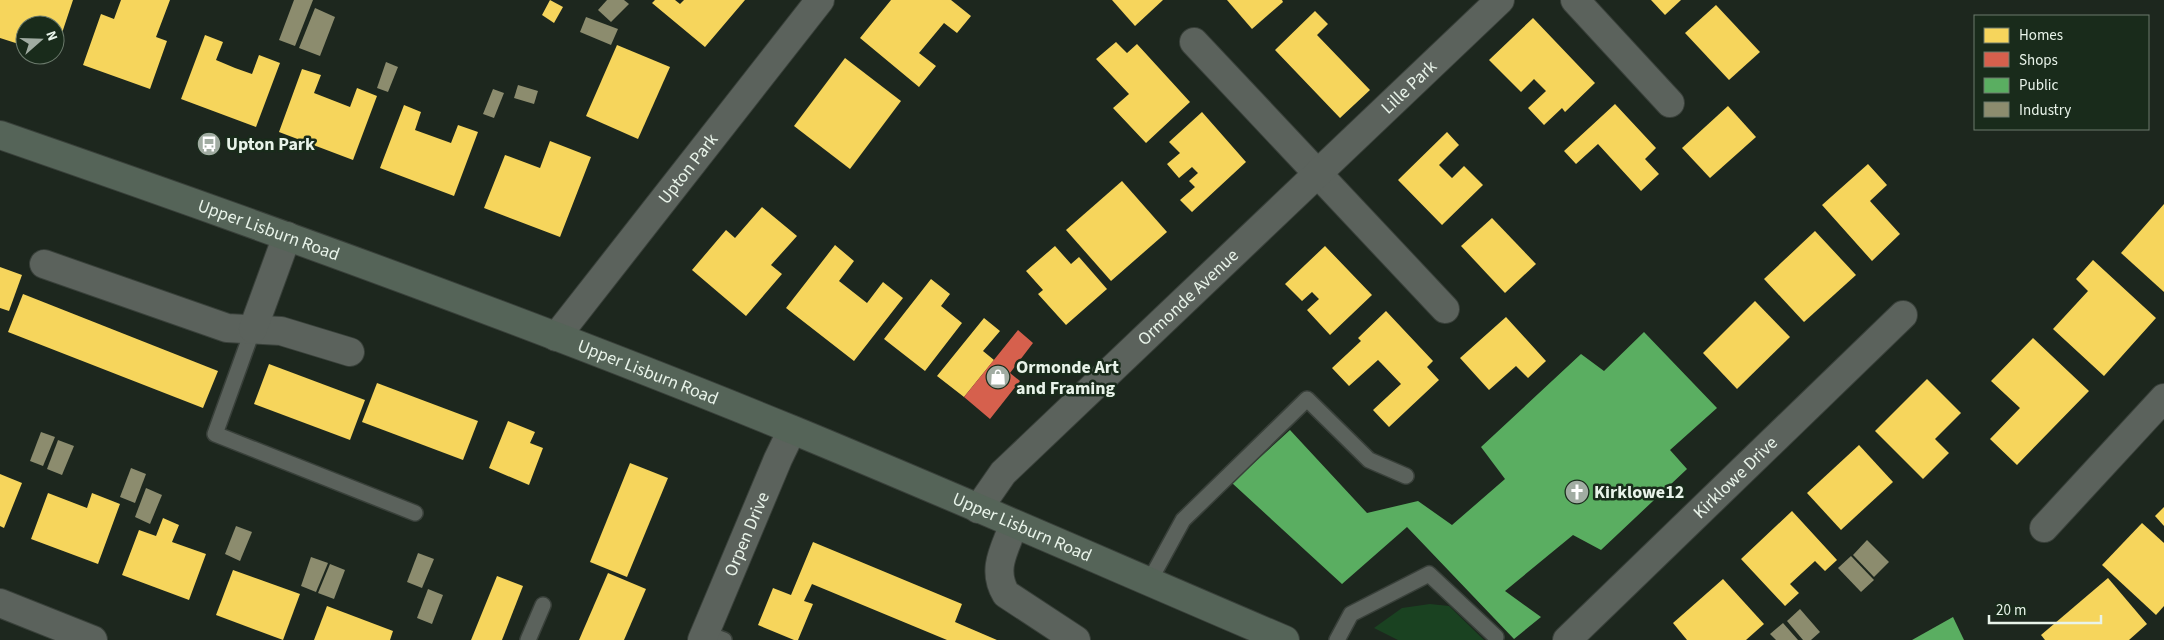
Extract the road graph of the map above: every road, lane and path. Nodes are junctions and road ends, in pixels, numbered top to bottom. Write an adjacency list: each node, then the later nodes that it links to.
1 (820, 0): 13 (street, Upton Park)
2 (1500, 0): 7 (street, Lille Park)
3 (1575, 0): 5 (street)
4 (1194, 42): 7 (street)
5 (1670, 103)
6 (0, 134): 8 (main road, Upper Lisburn Road)
7 (1317, 173): 10 (street); 18 (street, Ormonde Avenue)
8 (287, 236): 12 (street); 13 (main road, Upper Lisburn Road)
9 (44, 264): 12 (street)
10 (1445, 309)
11 (1903, 314): 32 (street, Kirklowe Drive)
12 (254, 329): 14 (street); 19 (lane)
13 (556, 337): 16 (main road, Upper Lisburn Road)
14 (350, 352)
15 (2164, 398): 21 (street)
16 (792, 430): 18 (main road, Upper Lisburn Road); 26 (street, Orpen Drive)
17 (1406, 476): 22 (lane)
18 (978, 509): 20 (main road, Upper Lisburn Road)
19 (415, 512)
20 (1014, 524): 22 (main road, Upper Lisburn Road); 29 (street)
21 (2044, 528)
22 (1149, 582): 30 (main road, Upper Lisburn Road)
23 (0, 603): 27 (street)
24 (543, 605): 28 (lane)
25 (1496, 637): 31 (lane)
26 (711, 638)
27 (93, 640)
28 (528, 640)
29 (1076, 640)
30 (1285, 640)
31 (1337, 640)
32 (1567, 640)

